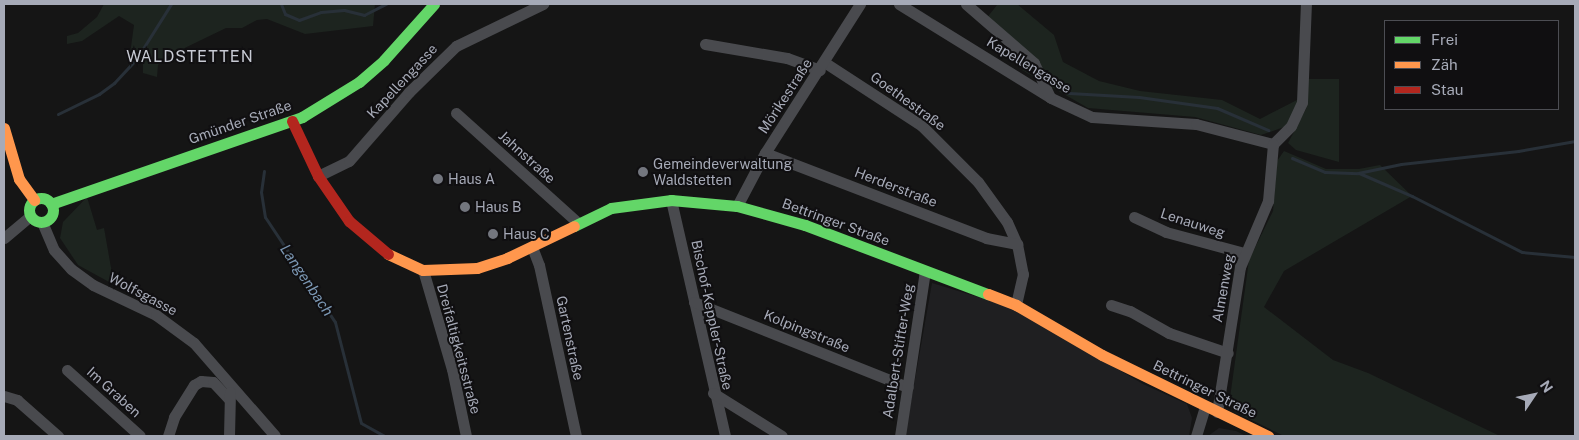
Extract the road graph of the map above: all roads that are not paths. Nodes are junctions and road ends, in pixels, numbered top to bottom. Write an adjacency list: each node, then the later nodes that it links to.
1 (434, 4): 11 (street, Gmünder Straße)
2 (543, 4): 15 (street, Kapellengasse)
3 (860, 4): 8 (street, Mörikestraße)
4 (899, 4): 9 (street, Kapellengasse)
5 (966, 4): 9 (street)
6 (1306, 4): 13 (street)
7 (705, 44): 8 (street, Goethestraße)
8 (822, 66): 14 (street, Mörikestraße); 25 (street, Goethestraße)
9 (1051, 98): 13 (street, Kapellengasse)
10 (456, 113): 23 (street, Jahnstraße)
11 (292, 122): 15 (street, Bettringer Straße); 18 (street, Gmünder Straße)
12 (5, 132): 16 (street)
13 (1273, 144): 27 (street, Almenweg)
14 (765, 153): 19 (street, Mörikestraße); 25 (street, Herderstraße)
15 (318, 176): 28 (street, Bettringer Straße)
16 (34, 200): 18 (street); 20 (street)
17 (671, 200): 19 (street, Bettringer Straße); 23 (street, Bettringer Straße); 30 (street, Bischof-Keppler-Straße)
18 (52, 204): 22 (street)
19 (737, 206): 29 (street, Bettringer Straße)
20 (30, 216): 22 (street); 24 (street)
21 (1134, 216): 27 (street, Lenauweg)
22 (42, 222): 35 (street, Wolfsgasse)
23 (578, 223): 26 (street, Bettringer Straße)
24 (4, 238)
25 (1017, 244): 31 (street, Goethestraße)
26 (532, 247): 28 (street, Bettringer Straße); 48 (street, Gartenstraße)
27 (1244, 253): 33 (street, Almenweg)
28 (423, 270): 47 (street, Dreifaltigkeitsstraße)
29 (925, 271): 31 (street, Bettringer Straße); 36 (street, Adalbert-Stifter-Weg)
30 (694, 302): 36 (street, Kolpingstraße); 37 (street, Bischof-Keppler-Straße)
31 (1016, 305): 40 (street, Bettringer Straße)
32 (1111, 305): 33 (street)
33 (1228, 353): 41 (street, Almenweg)
34 (67, 370): 43 (street, Im Graben)
35 (233, 386): 39 (street); 46 (street, Wolfsgasse)
36 (908, 387): 51 (street, Adalbert-Stifter-Weg)
37 (713, 393): 49 (street, Bischof-Keppler-Straße); 50 (street)
38 (4, 396): 42 (street)
39 (228, 398): 44 (street); 45 (street)
40 (1205, 406): 41 (street, Bettringer Straße); 52 (street)
41 (1217, 412): 53 (street, Bettringer Straße)
42 (58, 436)
43 (140, 436)
44 (168, 436)
45 (229, 436)
46 (275, 436)
47 (466, 436)
48 (576, 436)
49 (725, 436)
50 (782, 436)
51 (900, 436)
52 (1196, 436)
53 (1268, 436)

